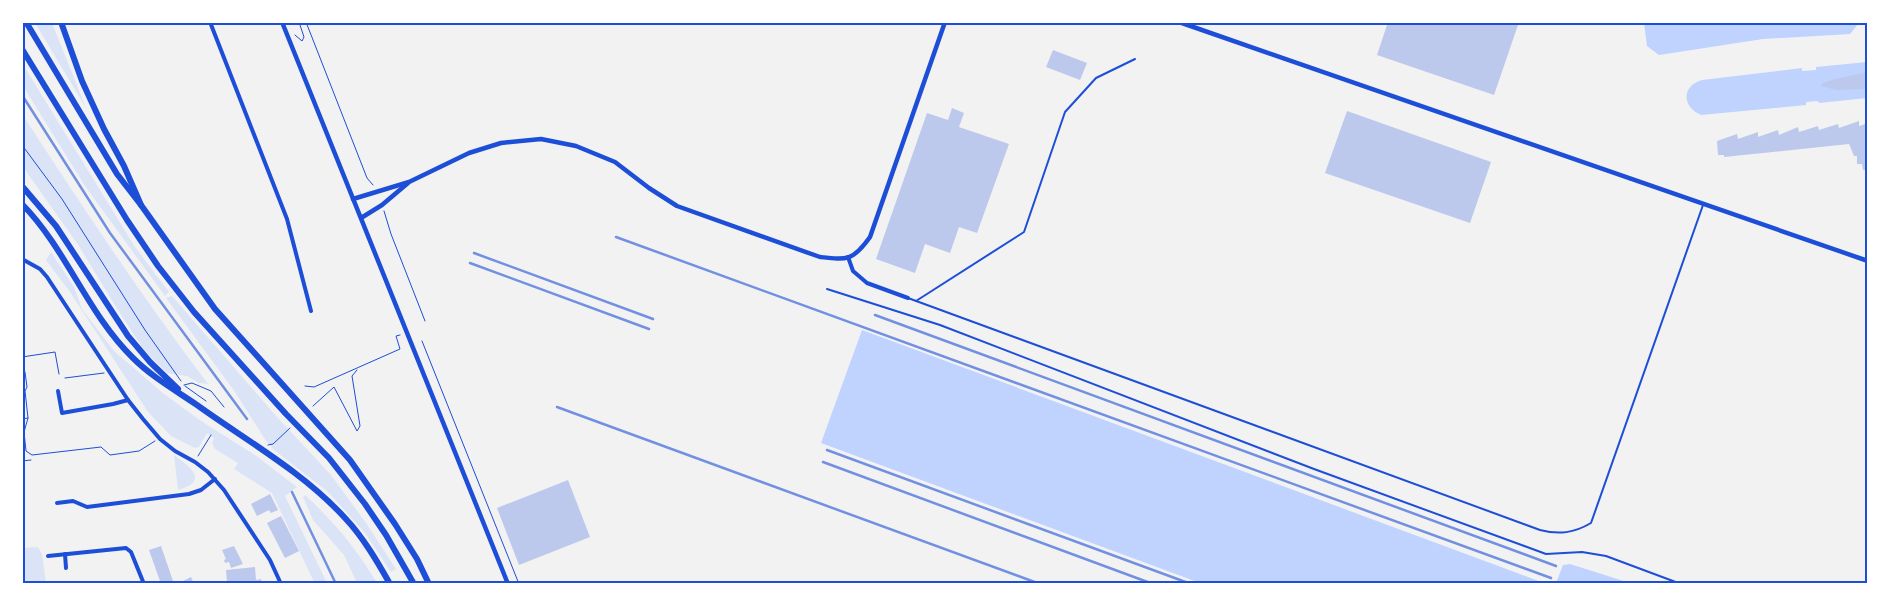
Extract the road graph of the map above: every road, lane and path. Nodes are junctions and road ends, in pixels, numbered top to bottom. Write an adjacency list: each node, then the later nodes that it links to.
1 (26, 22): 17 (highway)
2 (61, 22): 17 (highway)
3 (210, 22): 27 (street)
4 (299, 22): 8 (path)
5 (306, 22): 14 (path)
6 (945, 22): 21 (street)
7 (1179, 22): 18 (street)
8 (283, 25): 15 (street)
9 (22, 48): 60 (highway)
10 (1135, 59): 26 (lane)
11 (22, 145): 42 (path)
12 (409, 182): 15 (street); 20 (street); 21 (street)
13 (22, 186): 41 (highway)
14 (374, 186)
15 (353, 199): 20 (street)
16 (22, 204): 41 (highway)
17 (141, 205): 61 (highway)
18 (1703, 205): 23 (street); 26 (lane)
19 (384, 210): 28 (path)
20 (361, 218): 62 (street)
21 (848, 257): 25 (street)
22 (22, 259): 34 (street)
23 (1868, 262)
24 (827, 290): 64 (lane)
25 (908, 298): 26 (lane)
26 (916, 301)
27 (311, 310)
28 (425, 321)
29 (396, 336): 32 (path)
30 (422, 340): 63 (path)
31 (22, 357): 35 (path)
32 (357, 370): 37 (path); 38 (path)
33 (25, 372): 43 (path)
34 (110, 372): 36 (path); 40 (street)
35 (59, 374)
36 (65, 378)
37 (304, 386)
38 (334, 387)
39 (58, 391): 40 (street)
40 (128, 400): 46 (street)
41 (190, 400): 59 (highway)
42 (224, 407)
43 (28, 418): 44 (path); 48 (path)
44 (22, 419)
45 (211, 436): 51 (path)
46 (160, 439): 48 (path); 51 (street)
47 (22, 451): 48 (path)
48 (26, 451)
49 (31, 460): 50 (path)
50 (22, 461)
51 (195, 462): 52 (street)
52 (215, 479): 53 (street); 58 (street)
53 (57, 503)
54 (64, 554): 55 (street); 56 (street); 57 (street)
55 (48, 556)
56 (66, 568)
57 (144, 584)
58 (281, 584)
59 (390, 584)
60 (414, 584)
61 (429, 584)
62 (508, 584)
63 (519, 584)
64 (1681, 584)

